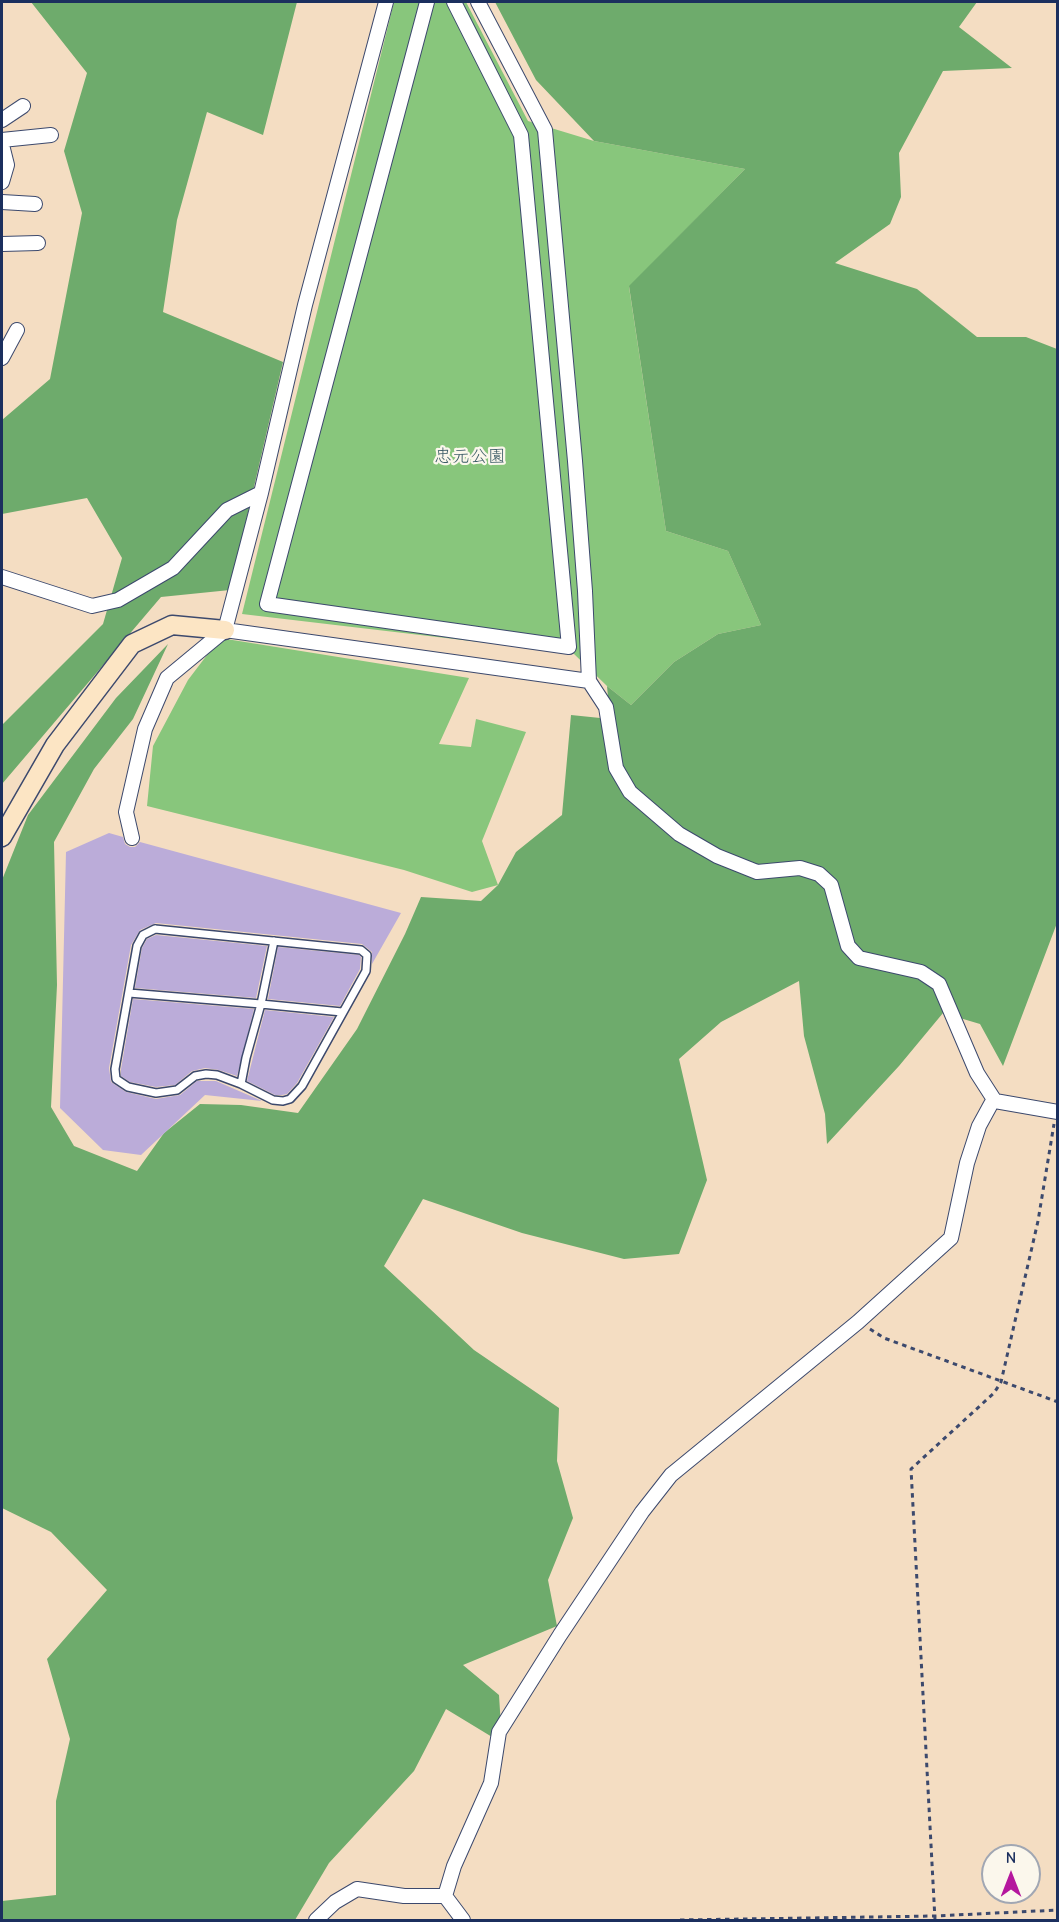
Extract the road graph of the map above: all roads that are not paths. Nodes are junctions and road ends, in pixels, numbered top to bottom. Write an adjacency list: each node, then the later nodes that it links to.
1 (386, 2): 17 (street)
2 (427, 2): 3 (street)
3 (454, 2)
4 (478, 2): 20 (street)
5 (23, 106): 6 (street)
6 (2, 120)
7 (51, 135): 8 (street)
8 (2, 140)
9 (2, 145): 10 (street)
10 (2, 182)
11 (2, 202): 12 (street)
12 (35, 204)
13 (38, 243): 14 (street)
14 (2, 244)
15 (17, 330): 16 (street)
16 (2, 358)
17 (261, 493): 18 (street); 19 (street)
18 (2, 577)
19 (225, 630): 20 (street); 21 (street); 22 (street)
20 (589, 681): 28 (street)
21 (2, 837)
22 (132, 838)
23 (274, 941): 24 (lane); 25 (lane); 26 (lane)
24 (129, 993): 25 (lane); 27 (lane)
25 (261, 1004): 26 (lane); 27 (lane)
26 (342, 1012): 27 (lane)
27 (241, 1084)
28 (995, 1101): 29 (street); 30 (street)
29 (1057, 1109)
30 (444, 1896): 31 (street); 32 (street)
31 (316, 1920)
32 (463, 1920)

